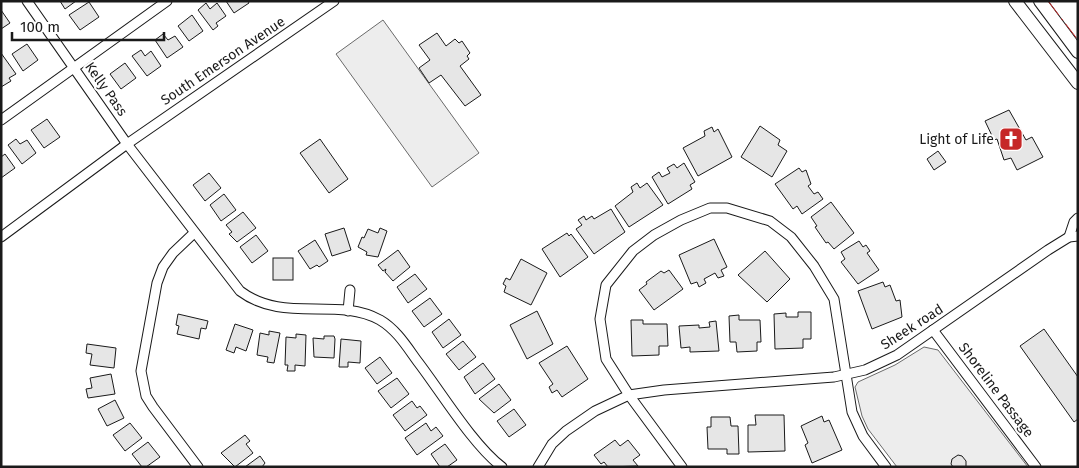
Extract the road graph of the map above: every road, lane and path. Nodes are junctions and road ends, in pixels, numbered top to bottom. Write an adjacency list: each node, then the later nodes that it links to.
1 (27, 1): 7 (street, Kelly Pass)
2 (167, 1): 7 (street)
3 (334, 1): 10 (street, South Emerson Avenue)
4 (1015, 1): 8 (main road)
5 (1040, 1): 6 (main road)
6 (1078, 52)
7 (73, 67): 9 (street); 10 (street, Kelly Pass)
8 (1078, 83)
9 (1, 120)
10 (127, 144): 12 (street, Kelly Pass); 13 (street, South Emerson Avenue)
11 (1078, 218): 14 (street, Sheek road)
12 (194, 233): 16 (street, Kelly Pass); 20 (street)
13 (1, 237)
14 (1074, 237): 17 (street, Sheek road)
15 (350, 290): 16 (street)
16 (348, 311): 21 (street, Kelly Pass)
17 (934, 330): 18 (street, Sheek road); 25 (street, Shoreline Passage)
18 (846, 375): 19 (street, Sheek road); 19 (street); 24 (street)
19 (629, 396): 22 (street, Sheek road); 23 (street)
20 (198, 467)
21 (502, 467)
22 (538, 467)
23 (682, 467)
24 (886, 467)
25 (1036, 467)

